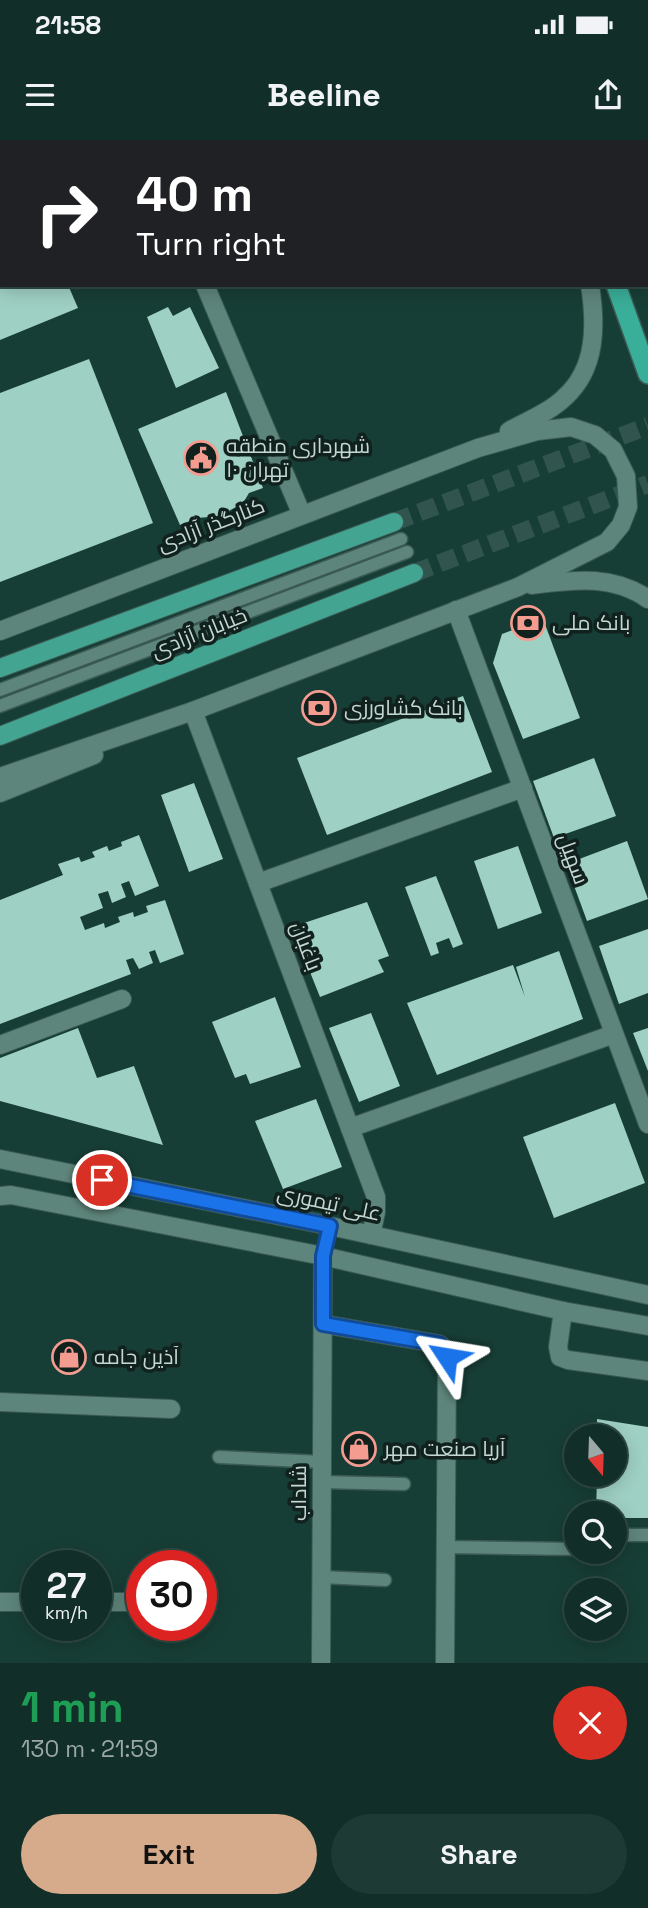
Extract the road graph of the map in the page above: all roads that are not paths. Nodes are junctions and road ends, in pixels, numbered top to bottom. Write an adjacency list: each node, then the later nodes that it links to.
1 (206, 287): 6 (main road)
2 (590, 287): 5 (main road)
3 (617, 287): 4 (highway)
4 (648, 374)
5 (478, 448): 6 (main road, کنارگذر آزادی); 11 (main road)
6 (302, 514): 14 (main road, کنارگذر آزادی)
7 (394, 522): 15 (main road, خیابان آزادی)
8 (401, 539): 16 (lane)
9 (407, 552): 17 (lane)
10 (414, 573): 19 (main road, خیابان آزادی)
11 (518, 587): 12 (main road); 13 (main road)
12 (648, 599)
13 (456, 610): 18 (main road); 21 (main road, سهیل)
14 (0, 631)
15 (0, 668)
16 (0, 690)
17 (0, 706)
18 (193, 711): 20 (main road); 22 (main road); 23 (main road, باغبان)
19 (0, 736)
20 (0, 777)
21 (523, 788): 23 (main road); 25 (main road, سهیل)
22 (0, 793)
23 (258, 883): 28 (main road, باغبان)
24 (122, 999): 26 (main road)
25 (614, 1034): 27 (main road, سهیل); 28 (main road)
26 (0, 1045)
27 (648, 1124)
28 (350, 1128): 32 (main road, باغبان)
29 (0, 1159): 31 (main road, علی تیموری)
30 (0, 1196): 33 (main road)
31 (330, 1226): 32 (main road, علی تیموری); 33 (main road, شاداب)
32 (372, 1235): 34 (main road, علی تیموری)
33 (323, 1256): 35 (main road); 36 (main road, شاداب)
34 (648, 1294)
35 (563, 1311): 37 (main road); 38 (main road)
36 (323, 1324): 42 (main road, شاداب); 47 (main road)
37 (648, 1326)
38 (648, 1371)
39 (0, 1402): 40 (main road)
40 (171, 1409)
41 (219, 1457): 42 (lane)
42 (322, 1462): 43 (main road, شاداب)
43 (322, 1482): 44 (lane); 49 (main road, شاداب)
44 (404, 1484)
45 (627, 1535): 46 (lane)
46 (648, 1535)
47 (446, 1547): 48 (lane); 54 (main road)
48 (564, 1549)
49 (321, 1577): 50 (lane); 53 (main road, شاداب)
50 (385, 1580)
51 (0, 1602): 52 (main road)
52 (21, 1602)
53 (321, 1663)
54 (445, 1663)

